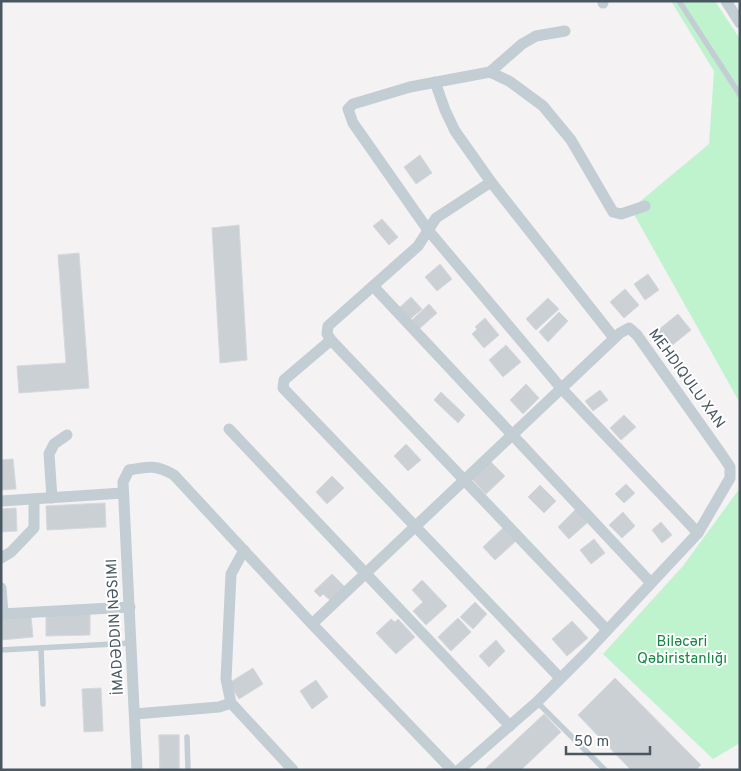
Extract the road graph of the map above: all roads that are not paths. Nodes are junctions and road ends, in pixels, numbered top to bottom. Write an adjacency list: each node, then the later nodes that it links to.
1 (679, 1): 7 (lane)
2 (726, 1): 3 (street)
3 (740, 23)
4 (565, 31): 5 (street)
5 (490, 72): 6 (street); 9 (street)
6 (435, 82): 8 (street); 10 (street)
7 (740, 95)
8 (491, 182): 10 (street); 12 (street)
9 (645, 206)
10 (428, 230): 11 (street); 14 (street)
11 (373, 286): 13 (street); 17 (street)
12 (614, 338): 14 (street, MEHDIQULU XAN); 24 (street, MEHDIQULU XAN)
13 (331, 340): 18 (street); 23 (street)
14 (561, 388): 17 (street, MEHDIQULU XAN); 24 (street)
15 (229, 429): 27 (street)
16 (67, 435): 20 (street)
17 (512, 435): 18 (street, MEHDIQULU XAN); 28 (street)
18 (464, 481): 23 (street, MEHDIQULU XAN); 33 (street)
19 (123, 488): 20 (street); 25 (street); 30 (street, İMADƏDDIN NƏSIMI)
20 (52, 498): 21 (street)
21 (34, 499): 22 (street); 26 (street)
22 (1, 501)
23 (416, 526): 27 (street, MEHDIQULU XAN); 37 (street)
24 (698, 533): 28 (street, MEHDIQULU XAN)
25 (244, 550): 32 (street); 39 (street)
26 (1, 558)
27 (366, 572): 32 (street, MEHDIQULU XAN); 42 (street)
28 (651, 583): 33 (street, MEHDIQULU XAN)
29 (1, 588): 31 (street)
30 (130, 607): 31 (street); 34 (street, İMADƏDDIN NƏSIMI)
31 (2, 614)
32 (312, 624): 47 (street)
33 (607, 630): 37 (street, MEHDIQULU XAN)
34 (132, 643): 35 (lane); 41 (street, İMADƏDDIN NƏSIMI)
35 (41, 648): 36 (lane); 40 (lane)
36 (1, 650)
37 (560, 678): 38 (street, MEHDIQULU XAN)
38 (537, 702): 42 (street, MEHDIQULU XAN); 49 (lane)
39 (231, 703): 41 (street); 46 (street)
40 (42, 704)
41 (135, 714): 44 (street, İMADƏDDIN NƏSIMI)
42 (510, 726): 48 (street, MEHDIQULU XAN)
43 (186, 738): 45 (lane)
44 (137, 770)
45 (188, 770)
46 (293, 770)
47 (452, 770)
48 (458, 770)
49 (605, 770)

